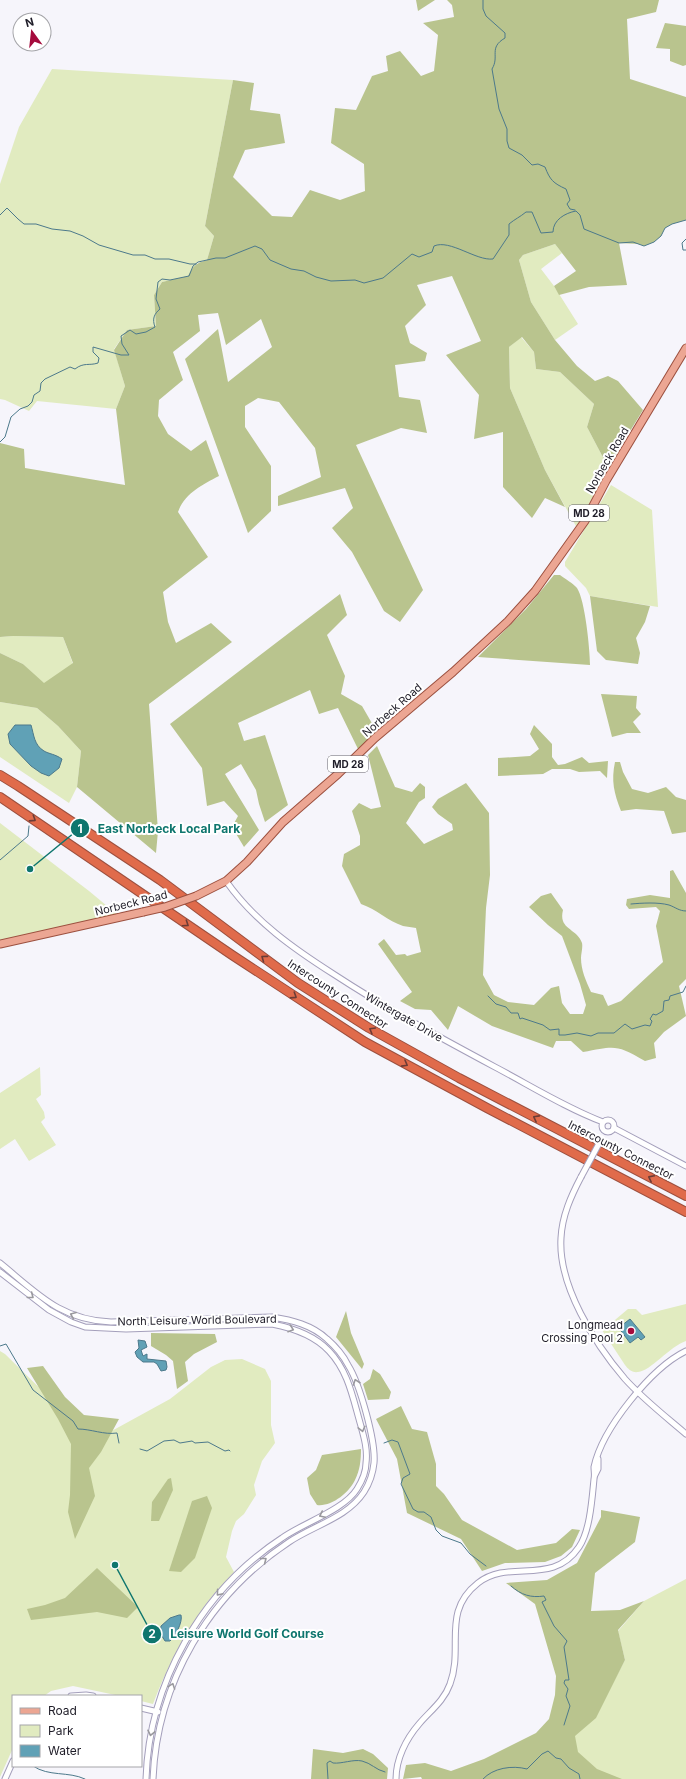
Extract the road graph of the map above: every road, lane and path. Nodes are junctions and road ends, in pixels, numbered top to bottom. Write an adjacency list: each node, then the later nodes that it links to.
1 (686, 348): 4 (main road, Norbeck Road / MD 28)
2 (0, 775): 10 (highway, Intercounty Connector, one-way to 2)
3 (0, 798): 11 (highway, one-way to 11)
4 (226, 881): 5 (main road, Norbeck Road / MD 28, bridge); 6 (street, Wintergate Drive)
5 (0, 944)
6 (603, 1122): 7 (street); 8 (street)
7 (614, 1128): 8 (street); 9 (street)
8 (605, 1131): 15 (street, bridge)
9 (686, 1166)
10 (686, 1196)
11 (686, 1212)
12 (0, 1263): 19 (street, North Leisure World Boulevard, one-way to 12)
13 (0, 1272): 18 (street, North Leisure World Boulevard, one-way to 18)
14 (686, 1351): 15 (street)
15 (639, 1392): 16 (street); 24 (street)
16 (686, 1434)
17 (142, 1708): 18 (street)
18 (156, 1712): 19 (street); 22 (street, one-way to 22)
19 (163, 1713): 23 (street)
20 (12, 1763): 21 (street)
21 (5, 1779)
22 (146, 1779)
23 (153, 1779)
24 (396, 1779)

